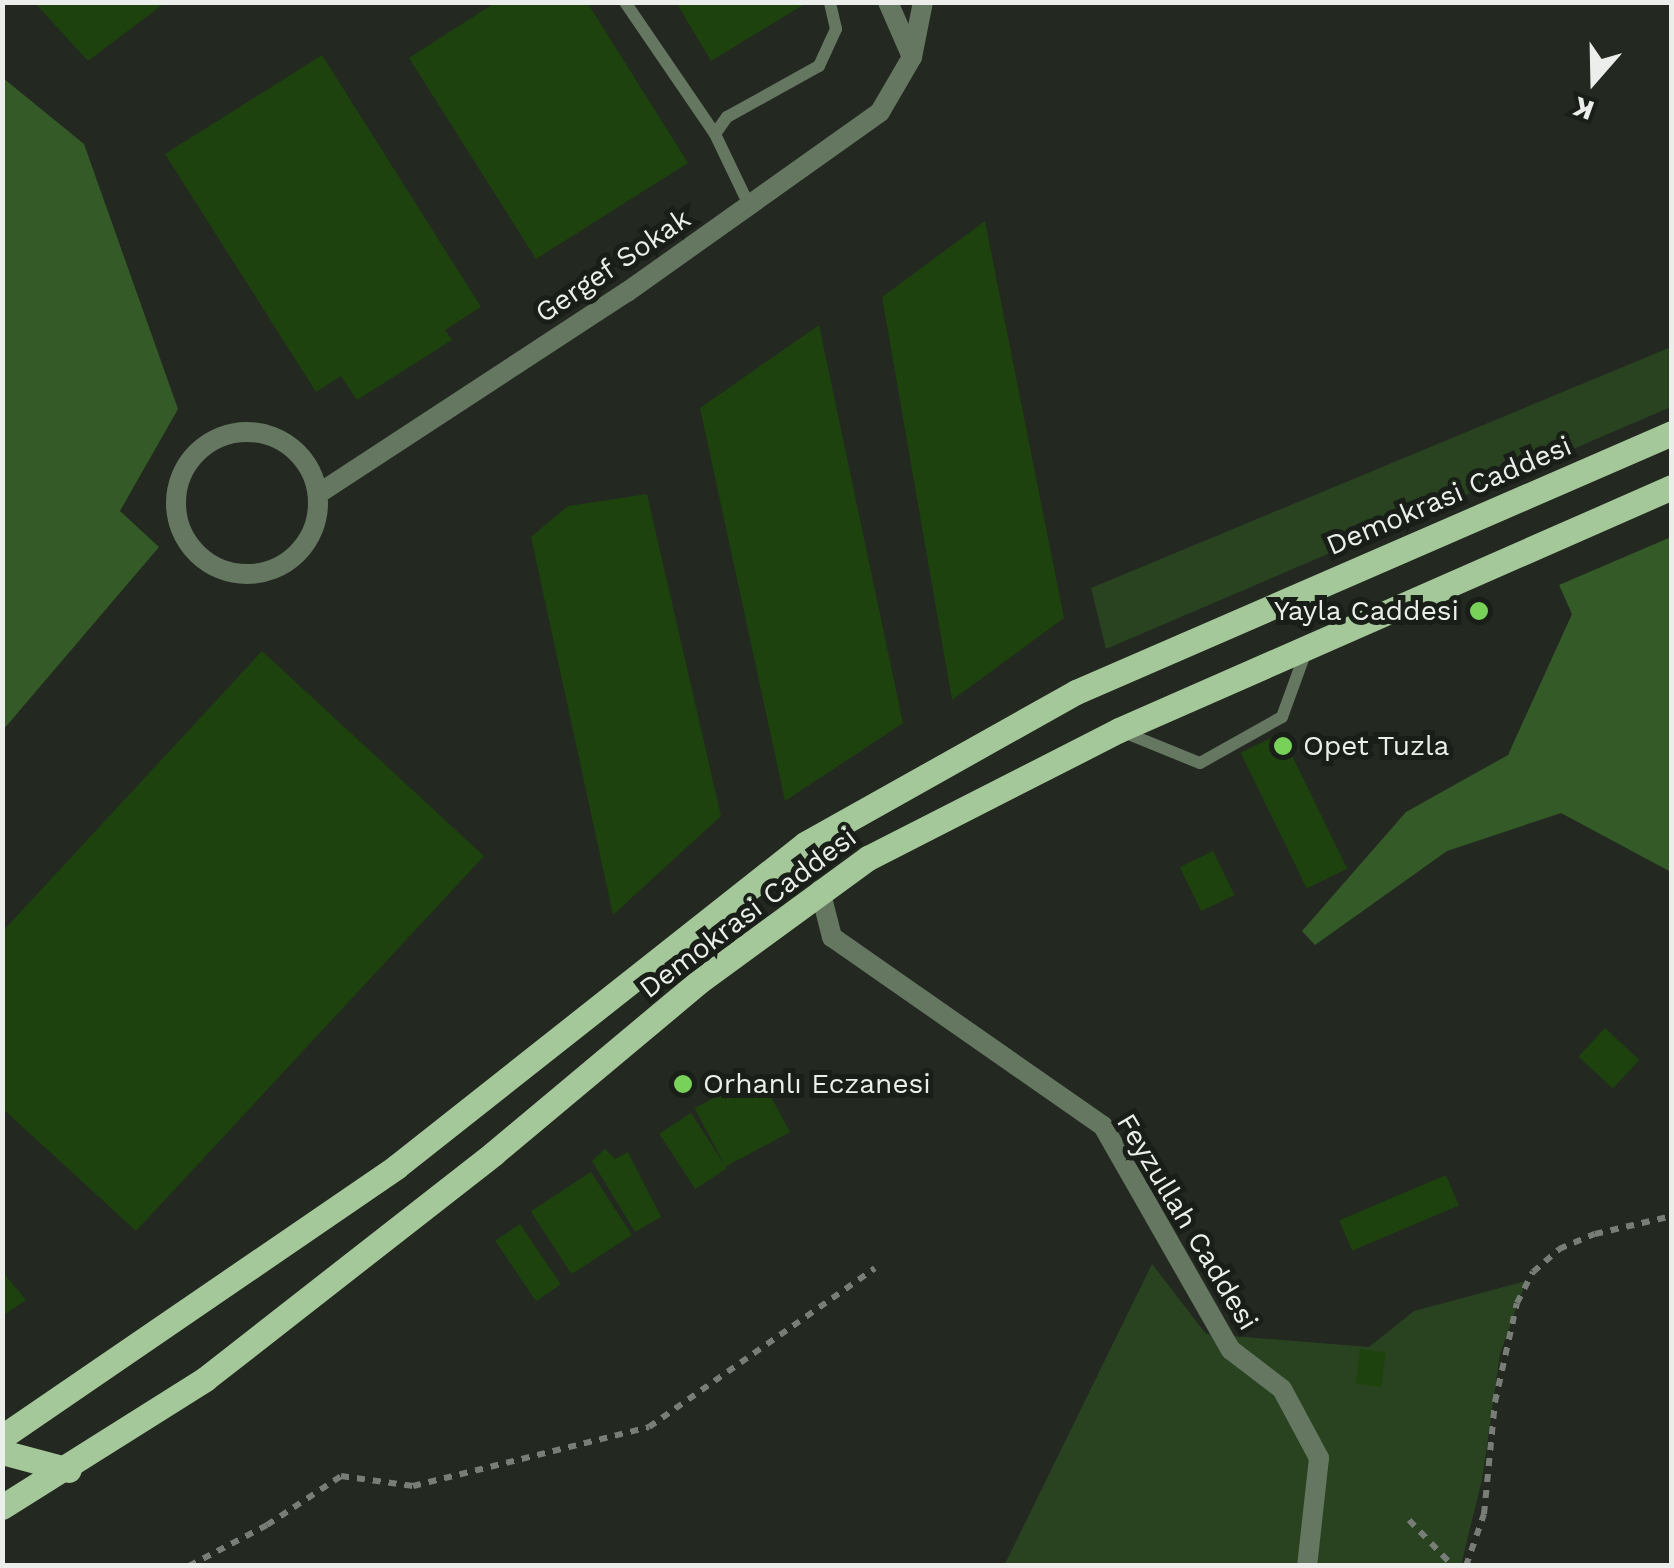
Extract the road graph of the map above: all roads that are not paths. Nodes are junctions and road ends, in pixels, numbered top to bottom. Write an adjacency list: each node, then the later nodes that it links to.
1 (625, 2): 6 (lane)
2 (830, 2): 6 (lane)
3 (888, 2): 5 (street)
4 (923, 2): 5 (street, Gergef Sokak)
5 (912, 57): 7 (street, Gergef Sokak)
6 (714, 134): 7 (lane)
7 (749, 204): 10 (street, Gergef Sokak)
8 (1672, 432): 14 (main road, Demokrasi Caddesi)
9 (1672, 486): 11 (main road, Demokrasi Caddesi)
10 (318, 494): 10 (street)
11 (1308, 646): 12 (main road, Demokrasi Caddesi); 12 (lane)
12 (1119, 730): 13 (main road, Demokrasi Caddesi)
13 (820, 890): 16 (main road, Demokrasi Caddesi); 18 (street, Feyzullah Caddesi)
14 (2, 1437)
15 (2, 1452): 16 (main road)
16 (68, 1470): 17 (main road, Demokrasi Caddesi)
17 (2, 1508)
18 (1307, 1566)

